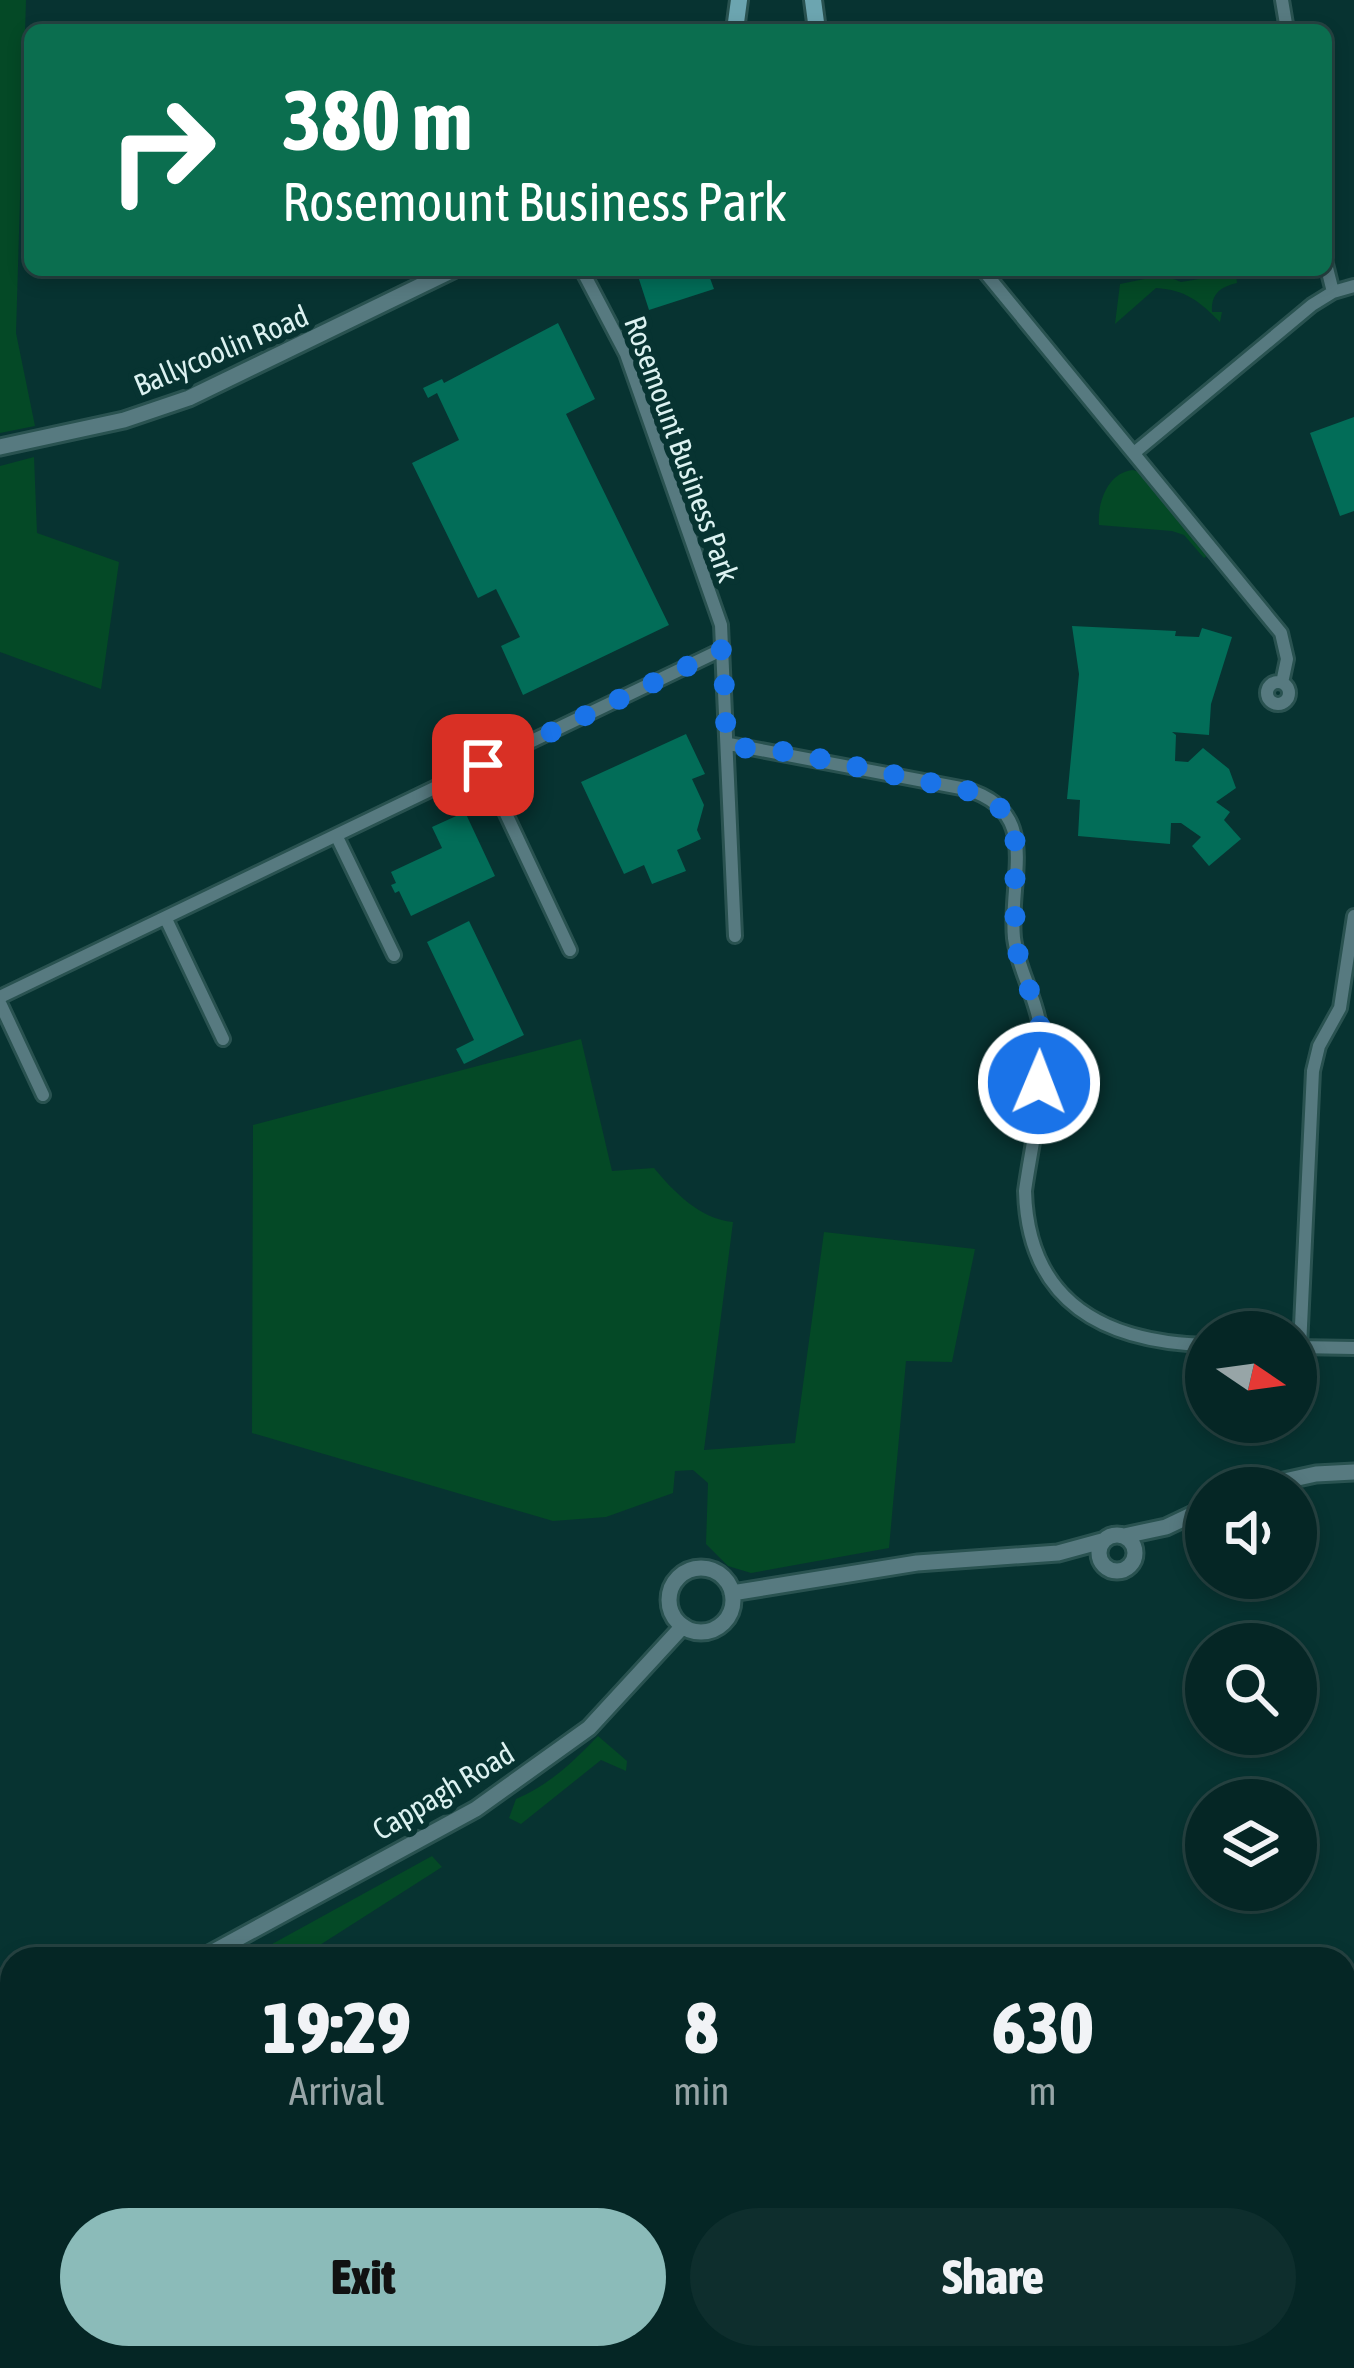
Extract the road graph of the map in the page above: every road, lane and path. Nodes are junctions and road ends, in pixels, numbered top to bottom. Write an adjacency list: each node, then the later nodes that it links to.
1 (833, 1): 2 (main road)
2 (816, 16)
3 (441, 276): 9 (street, Ballycoolin Road)
4 (585, 276): 11 (street, Rosemount Business Park)
5 (988, 276): 10 (street)
6 (1329, 276): 8 (street)
7 (1354, 286): 8 (street)
8 (1333, 292): 10 (street)
9 (0, 447)
10 (1134, 453): 12 (street)
11 (723, 649): 13 (street, Rosemount Business Park); 14 (street)
12 (1282, 683)
13 (729, 744): 18 (street, Rosemount Business Park); 25 (street)
14 (483, 765): 15 (street); 19 (street)
15 (337, 837): 17 (street); 20 (street)
16 (1354, 916): 24 (street)
17 (166, 919): 21 (street); 22 (street)
18 (735, 936)
19 (570, 950)
20 (394, 955)
21 (0, 1000): 23 (street)
22 (223, 1039)
23 (43, 1095)
24 (1300, 1311)
25 (1185, 1344)
26 (1317, 1347): 27 (street)
27 (1354, 1348)
28 (1354, 1472): 29 (street)
29 (1317, 1474)
30 (1185, 1518): 31 (street)
31 (1166, 1527): 32 (street); 35 (street)
32 (1124, 1536): 33 (street); 35 (street)
33 (1102, 1541): 34 (street); 36 (street)
34 (1058, 1553): 36 (street); 37 (street)
35 (1135, 1554): 36 (street)
36 (1101, 1562)
37 (732, 1593): 38 (street, Cappagh Road); 38 (street)
38 (683, 1627): 39 (street, Cappagh Road)
39 (222, 1947)

